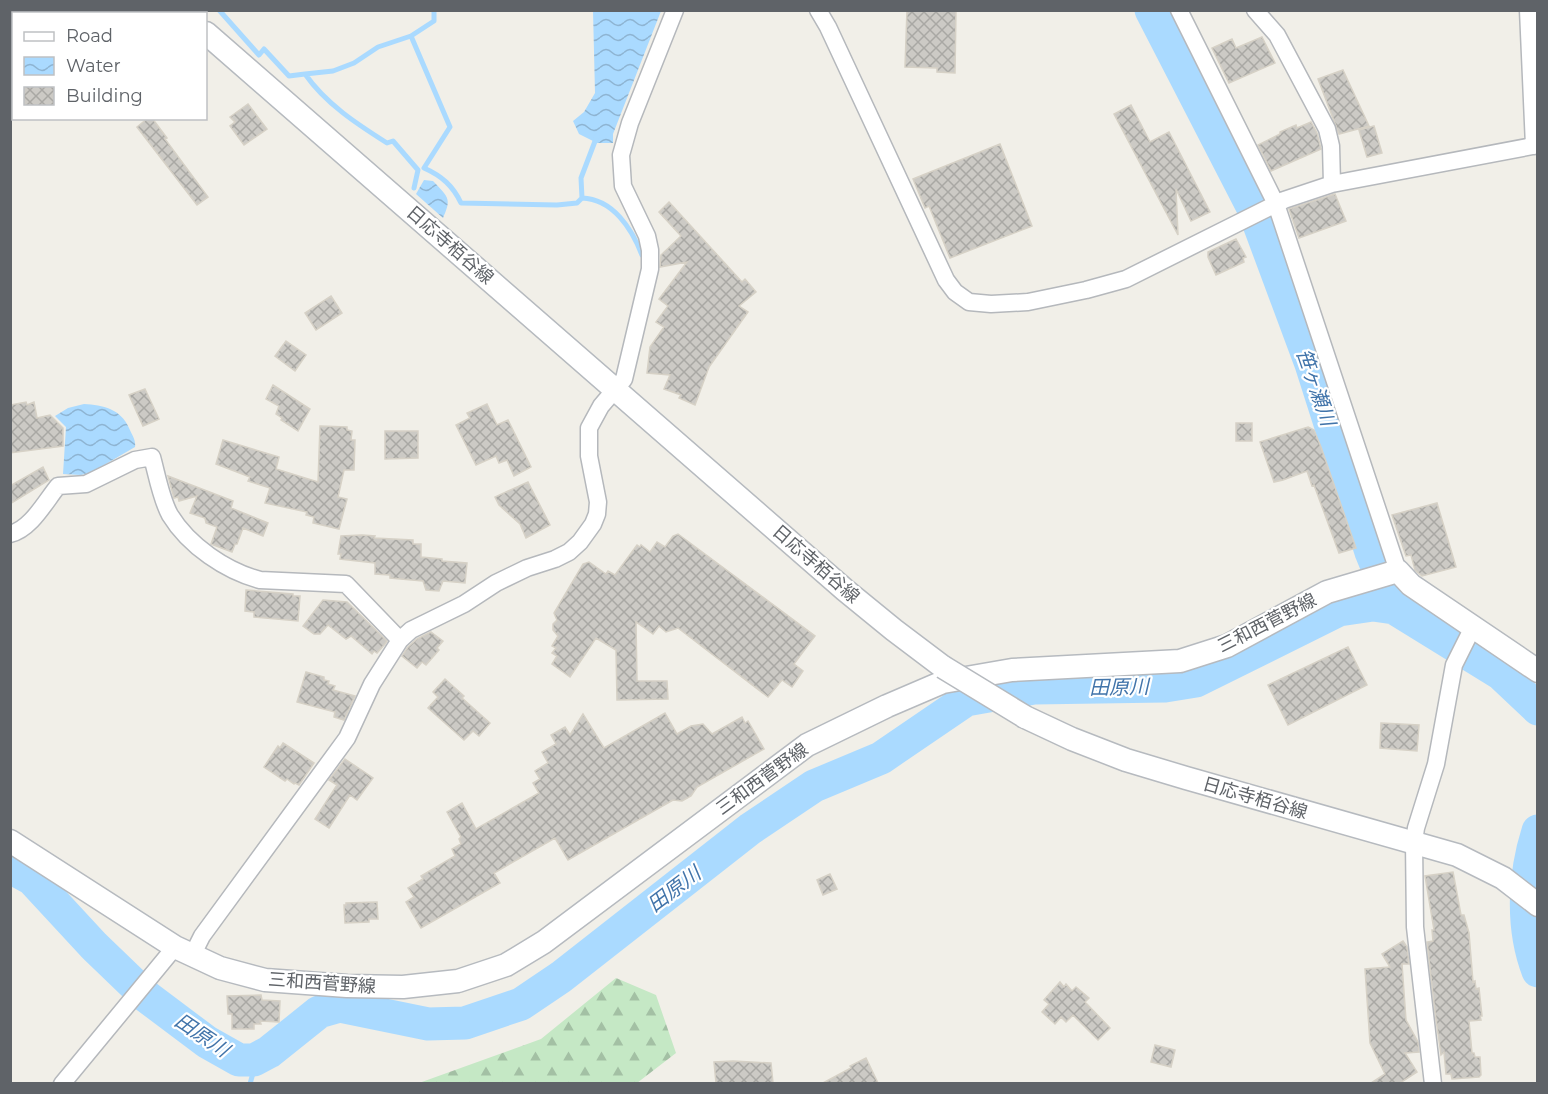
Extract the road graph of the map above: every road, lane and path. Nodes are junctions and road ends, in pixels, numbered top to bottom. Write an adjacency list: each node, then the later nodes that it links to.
1 (675, 10): 10 (street)
2 (818, 10): 9 (street)
3 (1179, 10): 9 (street)
4 (1255, 10): 8 (street)
5 (1528, 10): 7 (street)
6 (207, 34): 10 (main road, 日応寺栢谷線)
7 (1536, 145): 8 (street)
8 (1332, 184): 9 (street)
9 (1272, 206): 12 (street)
10 (615, 390): 14 (street); 17 (main road, 日応寺栢谷線, bridge)
11 (10, 534): 14 (street)
12 (1387, 575): 13 (main road); 19 (main road, 三和西菅野線)
13 (1470, 632): 15 (main road); 17 (street)
14 (400, 640): 19 (street)
15 (1538, 671)
16 (10, 841): 19 (main road, 三和西菅野線)
17 (1414, 842): 18 (main road, 日応寺栢谷線); 21 (street)
18 (1538, 905)
19 (184, 951): 20 (street)
20 (62, 1083)
21 (1433, 1083)

